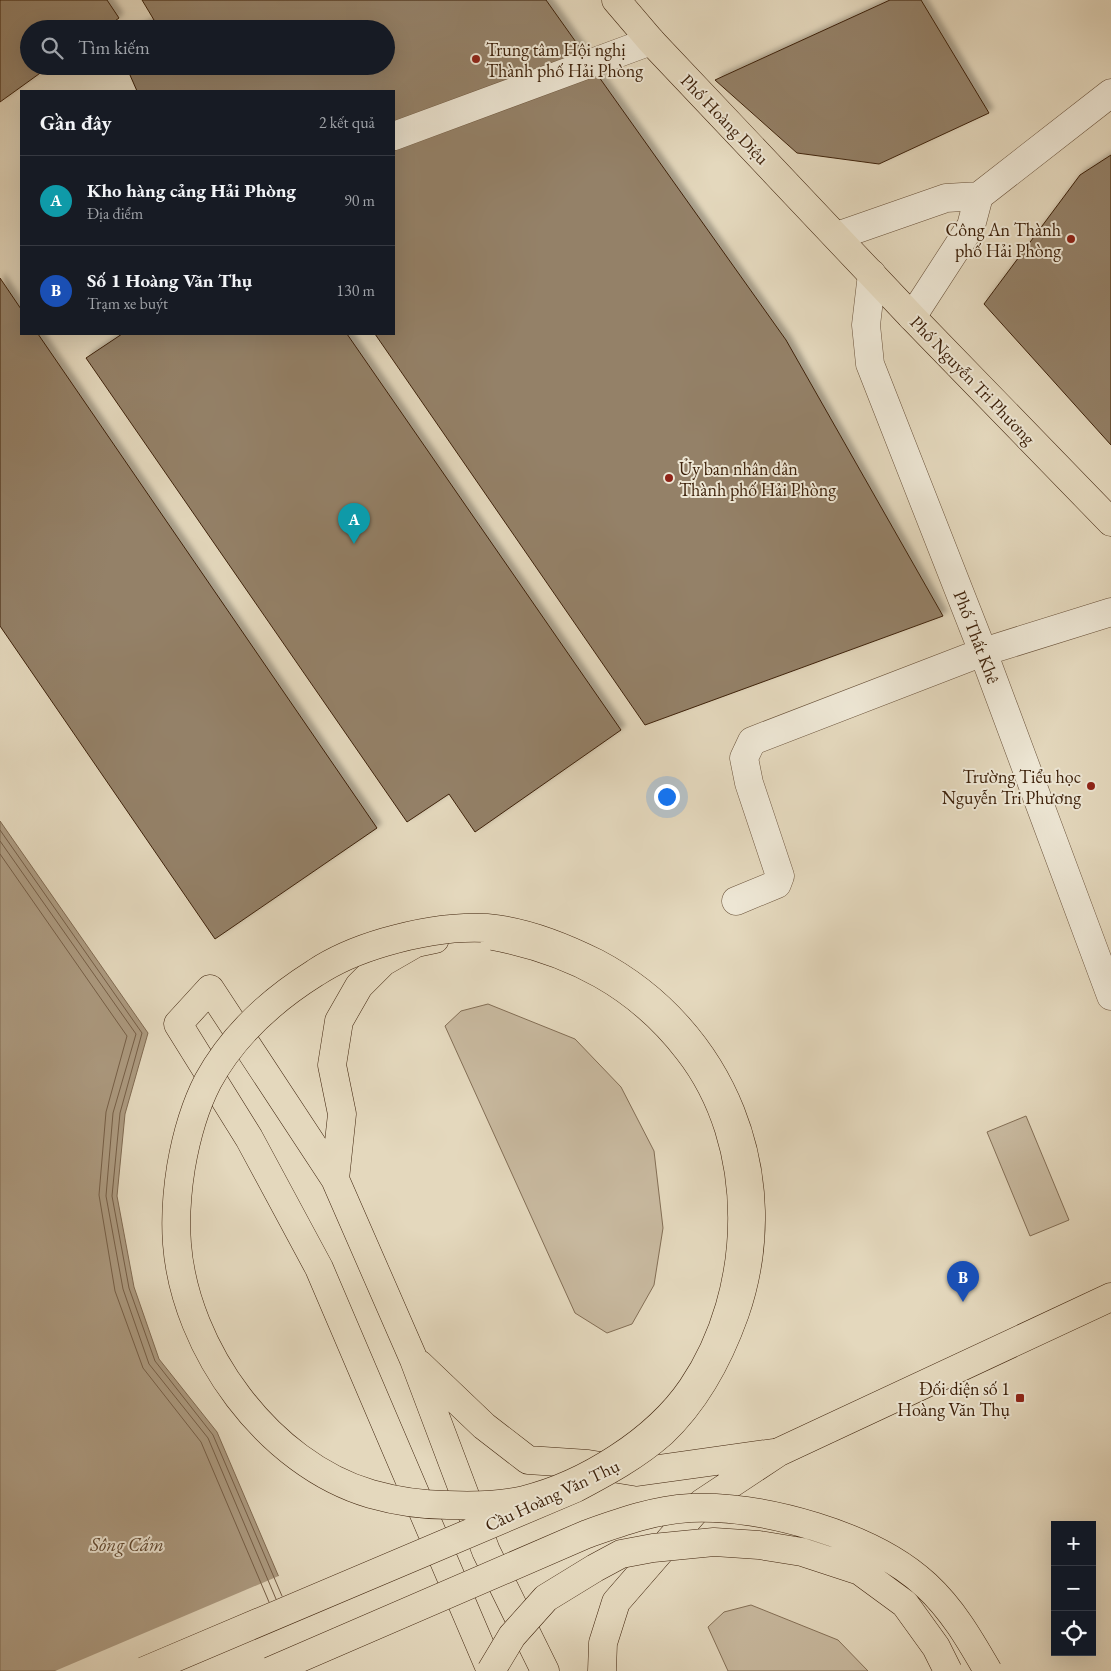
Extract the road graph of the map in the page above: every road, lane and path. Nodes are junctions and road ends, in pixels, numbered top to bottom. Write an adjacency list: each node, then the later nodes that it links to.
1 (616, 0): 2 (main road, Phố Hoàng Diệu)
2 (651, 41): 4 (street); 6 (main road, Phố Hoàng Diệu)
3 (1111, 93): 5 (street)
4 (395, 136)
5 (979, 196): 6 (street); 8 (street)
6 (837, 236): 7 (main road, Phố Nguyễn Tri Phương)
7 (872, 274): 8 (main road, Phố Nguyễn Tri Phương); 11 (street, Phố Thất Khê)
8 (912, 317): 9 (main road, Phố Nguyễn Tri Phương)
9 (1111, 522)
10 (1111, 612): 11 (street)
11 (983, 652): 12 (street); 13 (street, Phố Thất Khê)
12 (736, 902)
13 (1111, 996)
14 (335, 1179): 16 (main road); 18 (main road, Cầu Hoàng Văn Thụ, bridge); 20 (main road)
15 (1111, 1298): 17 (main road)
16 (414, 1360): 17 (main road); 21 (main road)
17 (779, 1452): 22 (main road)
18 (144, 1671)
19 (270, 1671): 24 (main road, bridge)
20 (491, 1671): 23 (main road, bridge)
21 (545, 1671)
22 (602, 1671)
23 (948, 1671)
24 (988, 1671)

